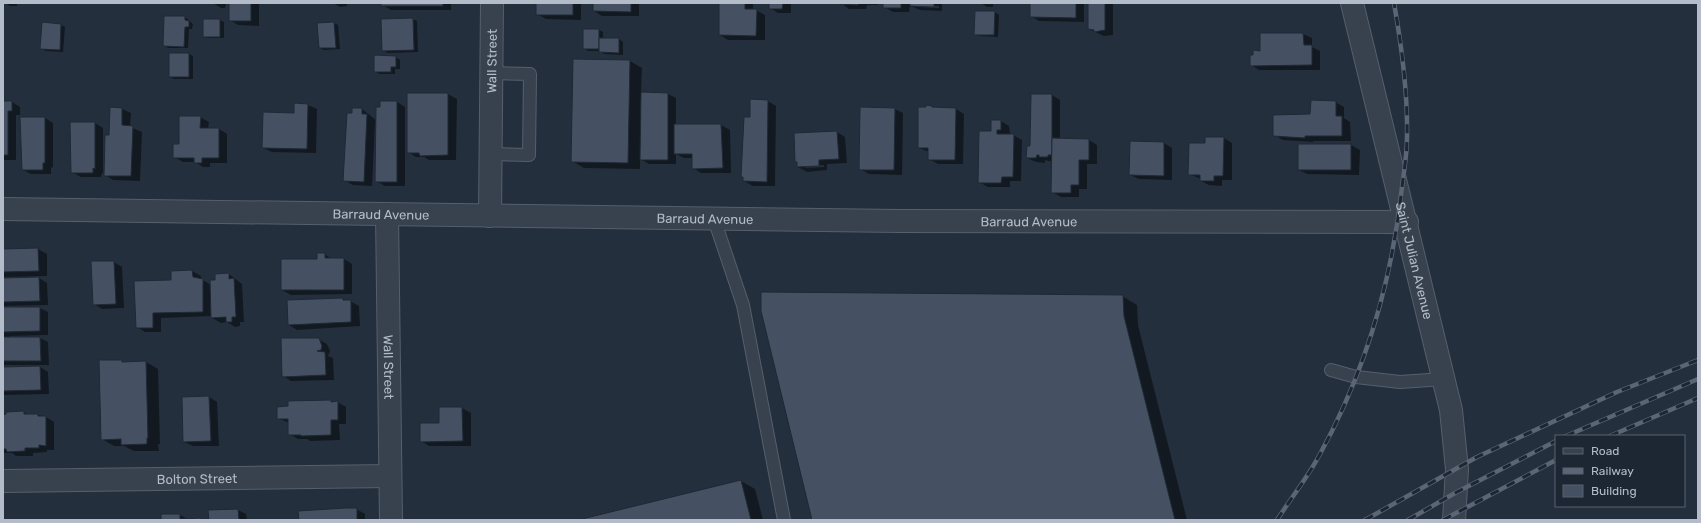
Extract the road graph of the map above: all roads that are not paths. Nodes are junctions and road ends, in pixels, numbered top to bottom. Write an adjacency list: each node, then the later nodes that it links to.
1 (492, 3): 3 (street, Wall Street)
2 (1352, 3): 9 (street, Saint Julian Avenue)
3 (491, 73): 4 (street, Wall Street); 4 (lane)
4 (491, 154): 7 (street, Wall Street)
5 (3, 209): 6 (street, Barraud Avenue)
6 (387, 214): 7 (street, Barraud Avenue); 12 (street, Wall Street)
7 (490, 216): 8 (street, Barraud Avenue)
8 (714, 219): 9 (street, Barraud Avenue); 15 (lane)
9 (1406, 222): 11 (street, Saint Julian Avenue)
10 (1331, 370): 11 (lane)
11 (1444, 379): 16 (street, Saint Julian Avenue)
12 (390, 476): 13 (street, Bolton Street); 14 (street, Wall Street)
13 (3, 481)
14 (391, 520)
15 (784, 520)
16 (1454, 520)

